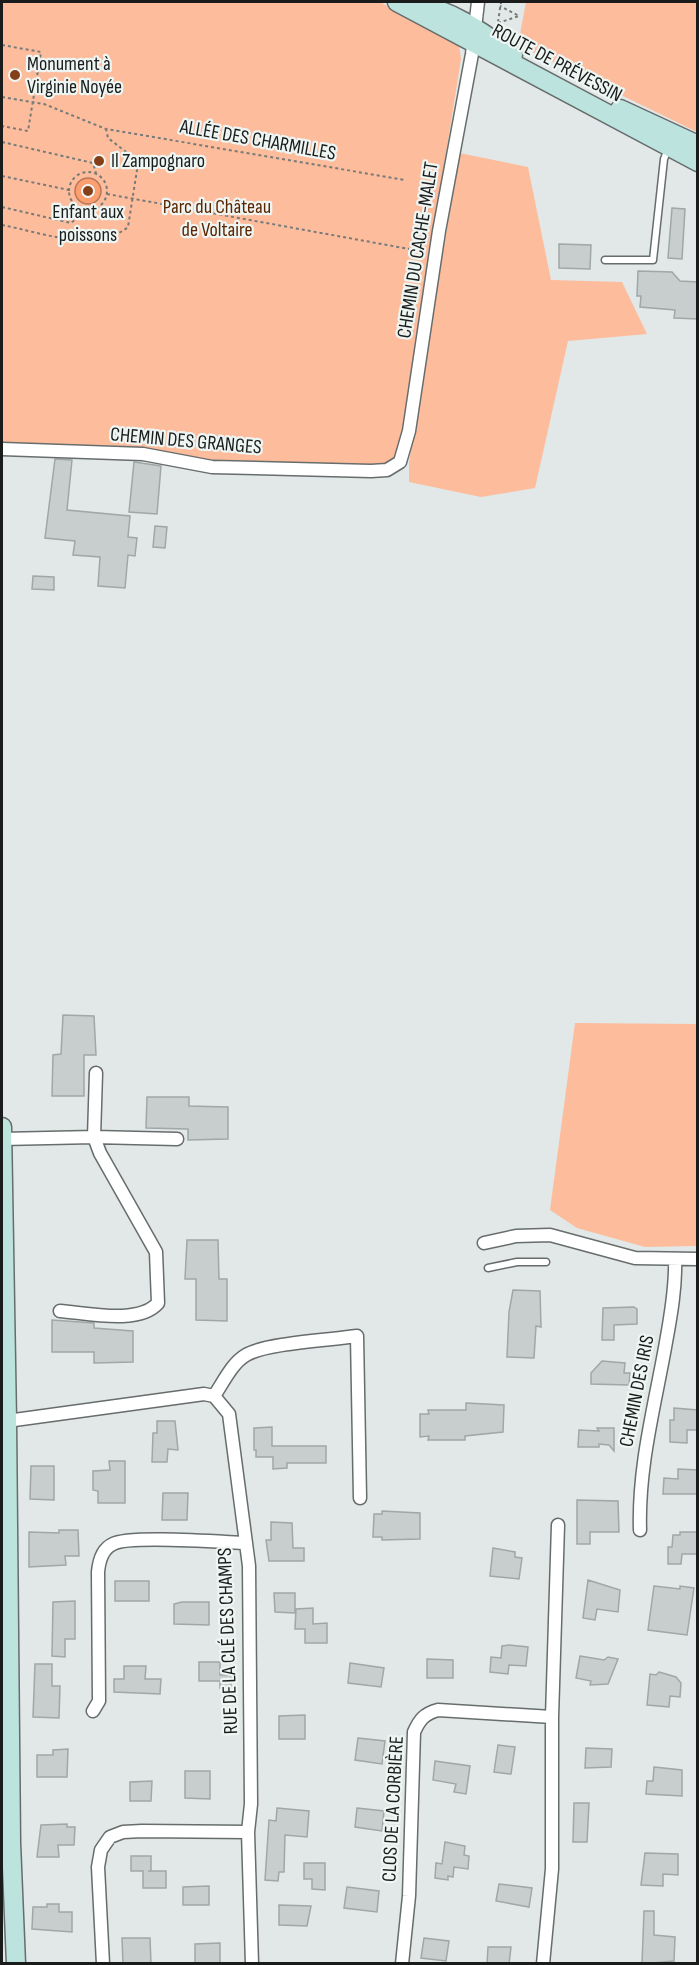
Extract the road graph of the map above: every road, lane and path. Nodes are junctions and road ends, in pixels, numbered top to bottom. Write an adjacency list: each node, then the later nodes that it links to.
1 (397, 2): 8 (street, ROUTE DE PRÉVESSIN)
2 (412, 2): 8 (street, ROUTE DE PRÉVESSIN)
3 (478, 2): 8 (street, CHEMIN DU CACHE-MALET)
4 (501, 2): 5 (path)
5 (500, 6): 6 (path); 6 (path)
6 (498, 23): 7 (path)
7 (497, 32)
8 (473, 34): 14 (street, ROUTE DE PRÉVESSIN); 30 (street, CHEMIN DU CACHE-MALET)
9 (2, 45): 11 (path)
10 (2, 97): 11 (path, ALLÉE DES CHARMILLES)
11 (33, 102): 12 (path); 13 (path, ALLÉE DES CHARMILLES)
12 (2, 126)
13 (106, 129): 20 (path, ALLÉE DES CHARMILLES); 23 (path)
14 (672, 140): 16 (street, ROUTE DE PRÉVESSIN); 17 (street, ROUTE DE PRÉVESSIN); 28 (lane)
15 (2, 142): 18 (path)
16 (698, 145)
17 (698, 162)
18 (96, 174): 21 (path); 22 (path)
19 (2, 176): 21 (path)
20 (405, 180)
21 (69, 190): 25 (path)
22 (107, 194): 23 (path); 25 (path)
23 (131, 199): 26 (path); 27 (path)
24 (2, 207): 25 (path)
25 (86, 210)
26 (2, 225)
27 (409, 249)
28 (605, 260)
29 (2, 449): 30 (street, CHEMIN DES GRANGES)
30 (400, 462)
31 (96, 1073): 33 (street)
32 (2, 1126): 35 (street)
33 (94, 1137): 34 (street); 35 (street); 41 (street)
34 (177, 1138)
35 (2, 1139): 43 (street)
36 (484, 1243): 37 (street)
37 (675, 1259): 38 (street); 46 (street, CHEMIN DES IRIS)
38 (698, 1259)
39 (546, 1262): 40 (lane)
40 (488, 1268)
41 (60, 1311)
42 (214, 1396): 43 (street); 44 (street); 47 (street, RUE DE LA CLÉ DES CHAMPS)
43 (7, 1422): 51 (street)
44 (360, 1498)
45 (558, 1525): 49 (street)
46 (640, 1530)
47 (245, 1543): 48 (street); 50 (street, RUE DE LA CLÉ DES CHAMPS)
48 (93, 1711)
49 (552, 1717): 54 (street, CLOS DE LA CORBIÈRE); 55 (street)
50 (248, 1832): 52 (street); 53 (street, RUE DE LA CLÉ DES CHAMPS)
51 (16, 1964)
52 (103, 1964)
53 (252, 1964)
54 (402, 1964)
55 (543, 1964)

